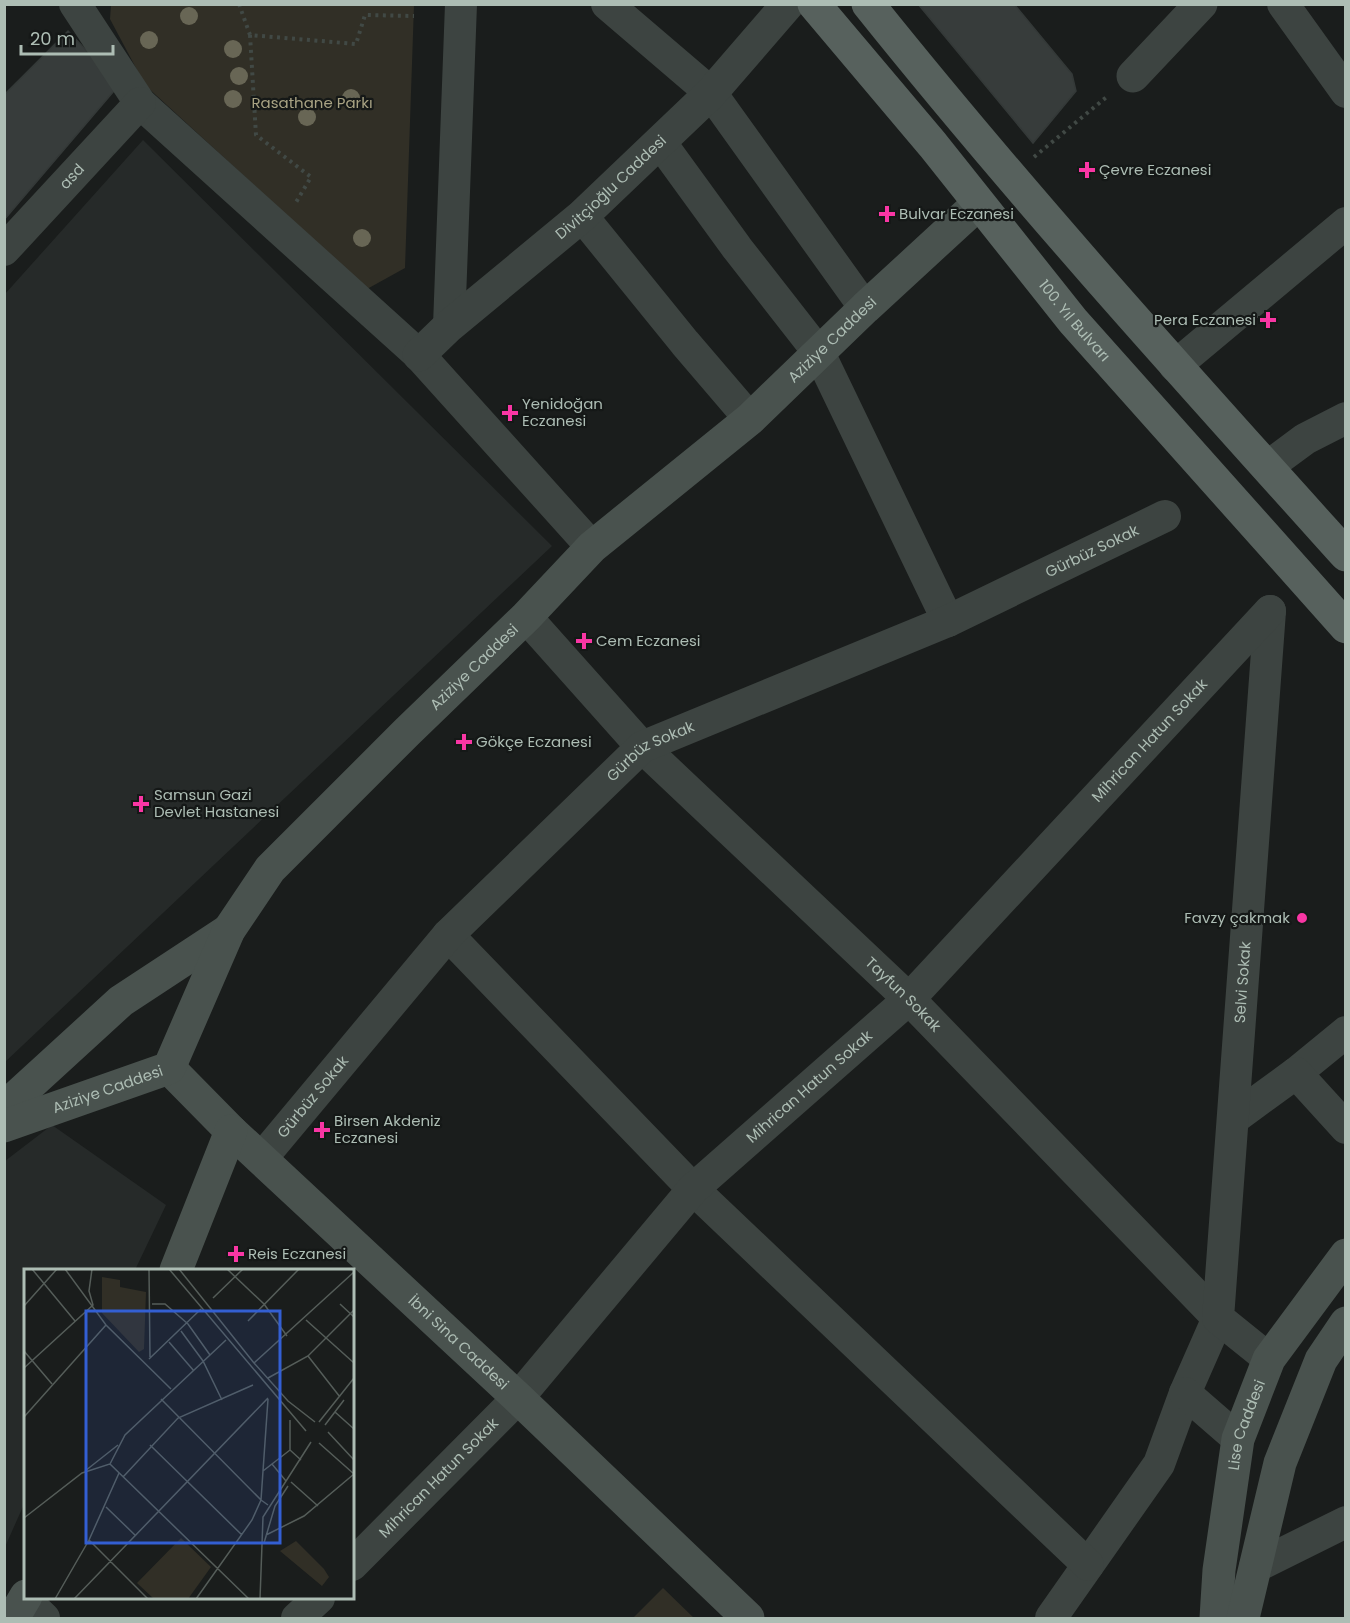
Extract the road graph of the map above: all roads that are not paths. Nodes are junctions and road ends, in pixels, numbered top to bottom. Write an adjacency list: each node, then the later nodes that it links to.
1 (75, 4): 12 (street)
2 (460, 4): 19 (street)
3 (607, 4): 11 (street)
4 (788, 4): 11 (street, Divitçioğlu Caddesi)
5 (814, 4): 14 (main road, 100. Yıl Bulvarı)
6 (868, 4): 22 (main road)
7 (1201, 4): 9 (street)
8 (1283, 4): 10 (street)
9 (1133, 76)
10 (1346, 92)
11 (711, 93): 13 (street, Divitçioğlu Caddesi); 18 (street)
12 (140, 103): 17 (street, asd); 21 (street)
13 (660, 142): 15 (street, Divitçioğlu Caddesi); 20 (street)
14 (978, 204): 18 (main road, Aziziye Caddesi); 32 (main road, 100. Yıl Bulvarı)
15 (582, 216): 19 (street, Divitçioğlu Caddesi); 24 (street)
16 (1346, 223): 22 (street)
17 (4, 250)
18 (866, 308): 20 (main road, Aziziye Caddesi)
19 (449, 326): 21 (street, Divitçioğlu Caddesi)
20 (819, 353): 24 (main road, Aziziye Caddesi); 31 (street)
21 (419, 355): 27 (street)
22 (1175, 366): 25 (main road)
23 (1346, 418): 25 (street)
24 (750, 419): 27 (main road, Aziziye Caddesi)
25 (1267, 467): 28 (main road)
26 (1165, 516): 31 (street, Gürbüz Sokak)
27 (592, 548): 30 (main road, Aziziye Caddesi)
28 (1346, 555)
29 (1270, 611): 36 (street, Mihrican Hatun Sokak); 41 (street, Selvi Sokak)
30 (526, 617): 33 (street, Tayfun Sokak); 34 (main road, Aziziye Caddesi)
31 (948, 621): 33 (street, Gürbüz Sokak)
32 (1346, 627)
33 (642, 747): 35 (street, Gürbüz Sokak); 36 (street, Tayfun Sokak)
34 (229, 930): 38 (main road, Aziziye Caddesi); 40 (main road)
35 (448, 935): 45 (street, Gürbüz Sokak); 46 (street)
36 (909, 999): 46 (street, Mihrican Hatun Sokak); 49 (street, Tayfun Sokak)
37 (1346, 1032): 39 (street)
38 (169, 1068): 42 (main road, Aziziye Caddesi); 44 (main road, İbni Sina Caddesi)
39 (1296, 1073): 41 (street); 43 (street)
40 (4, 1108)
41 (1233, 1119): 49 (street, Selvi Sokak)
42 (4, 1126)
43 (1346, 1128)
44 (231, 1131): 45 (main road, İbni Sina Caddesi); 48 (main road)
45 (261, 1159): 53 (main road, İbni Sina Caddesi)
46 (693, 1189): 53 (street, Mihrican Hatun Sokak); 57 (street)
47 (1346, 1256): 51 (main road, Lise Caddesi)
48 (176, 1269)
49 (1218, 1318): 51 (street, Tayfun Sokak); 52 (street)
50 (1346, 1323): 58 (main road)
51 (1269, 1359): 54 (main road, Lise Caddesi)
52 (1185, 1393): 54 (street); 57 (street)
53 (518, 1398): 56 (street, Mihrican Hatun Sokak); 61 (main road, İbni Sina Caddesi)
54 (1238, 1439): 63 (main road, Lise Caddesi)
55 (1346, 1522): 58 (street)
56 (354, 1563)
57 (1088, 1565): 62 (street)
58 (1255, 1567): 64 (main road)
59 (318, 1599): 60 (street)
60 (297, 1618)
61 (748, 1618)
62 (1051, 1618)
63 (1216, 1618)
64 (1243, 1618)

